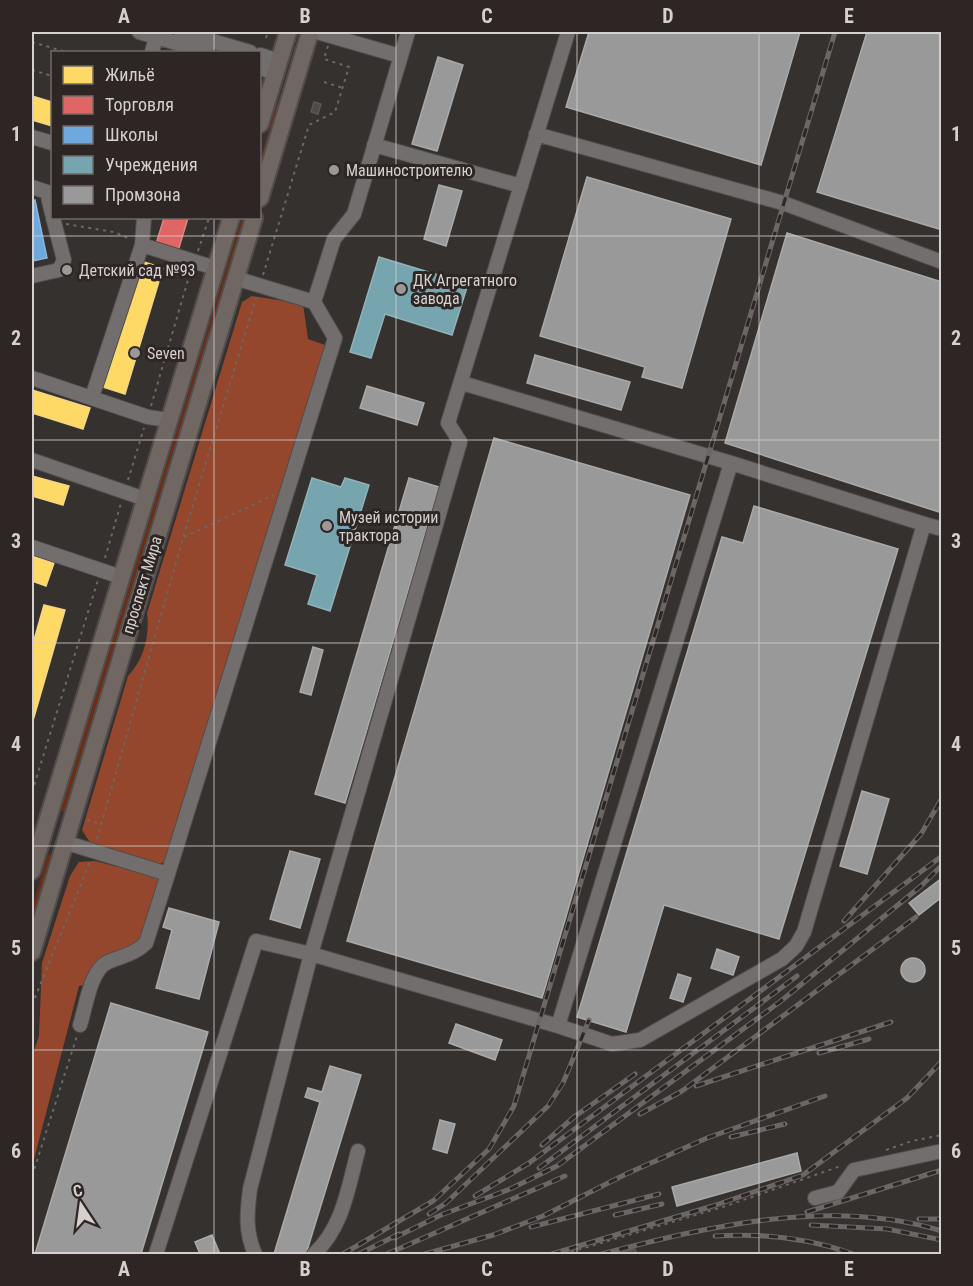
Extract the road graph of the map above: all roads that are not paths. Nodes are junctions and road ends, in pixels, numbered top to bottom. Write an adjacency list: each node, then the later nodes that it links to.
1 (139, 32): 8 (street)
2 (182, 32): 11 (street)
3 (288, 32): 14 (main road)
4 (310, 32): 15 (main road)
5 (317, 32): 13 (street)
6 (408, 32): 13 (street)
7 (568, 32): 17 (street)
8 (156, 37): 9 (street); 10 (street)
9 (152, 51)
10 (204, 51)
11 (247, 51)
12 (261, 56): 14 (street)
13 (400, 56): 20 (street)
14 (271, 68): 15 (main road); 16 (main road)
15 (297, 74): 23 (main road)
16 (261, 119)
17 (536, 134): 21 (street); 30 (street)
18 (32, 137): 19 (street)
19 (51, 143)
20 (374, 145): 21 (street); 34 (street)
21 (521, 186): 36 (street)
22 (32, 187): 24 (street)
23 (261, 195)
24 (51, 209)
25 (53, 219): 32 (street)
26 (144, 219): 29 (street)
27 (231, 219): 31 (main road, проспект Мира)
28 (254, 219): 33 (main road, проспект Мира)
29 (142, 244): 31 (street); 37 (street)
30 (942, 262)
31 (215, 268): 38 (main road, проспект Мира)
32 (32, 276)
33 (235, 278): 34 (street); 47 (main road, проспект Мира)
34 (314, 302): 49 (street)
35 (32, 378): 37 (street)
36 (462, 383): 40 (street); 51 (street)
37 (92, 397): 38 (street)
38 (168, 420): 41 (main road, проспект Мира)
39 (32, 460): 41 (street)
40 (731, 462): 42 (street); 53 (street)
41 (145, 499): 45 (main road, проспект Мира)
42 (924, 524): 43 (street); 53 (street)
43 (942, 529)
44 (32, 548): 45 (street)
45 (121, 577): 46 (main road, проспект Мира)
46 (37, 834): 47 (main road); 48 (main road, проспект Мира)
47 (64, 842): 49 (street); 50 (main road, проспект Мира)
48 (32, 871)
49 (168, 874): 52 (street)
50 (32, 952)
51 (311, 954): 53 (street); 57 (street); 58 (street)
52 (80, 1025)
53 (558, 1026)
54 (358, 1151): 59 (street)
55 (942, 1152): 56 (street)
56 (815, 1198)
57 (156, 1254)
58 (255, 1254)
59 (314, 1254)

